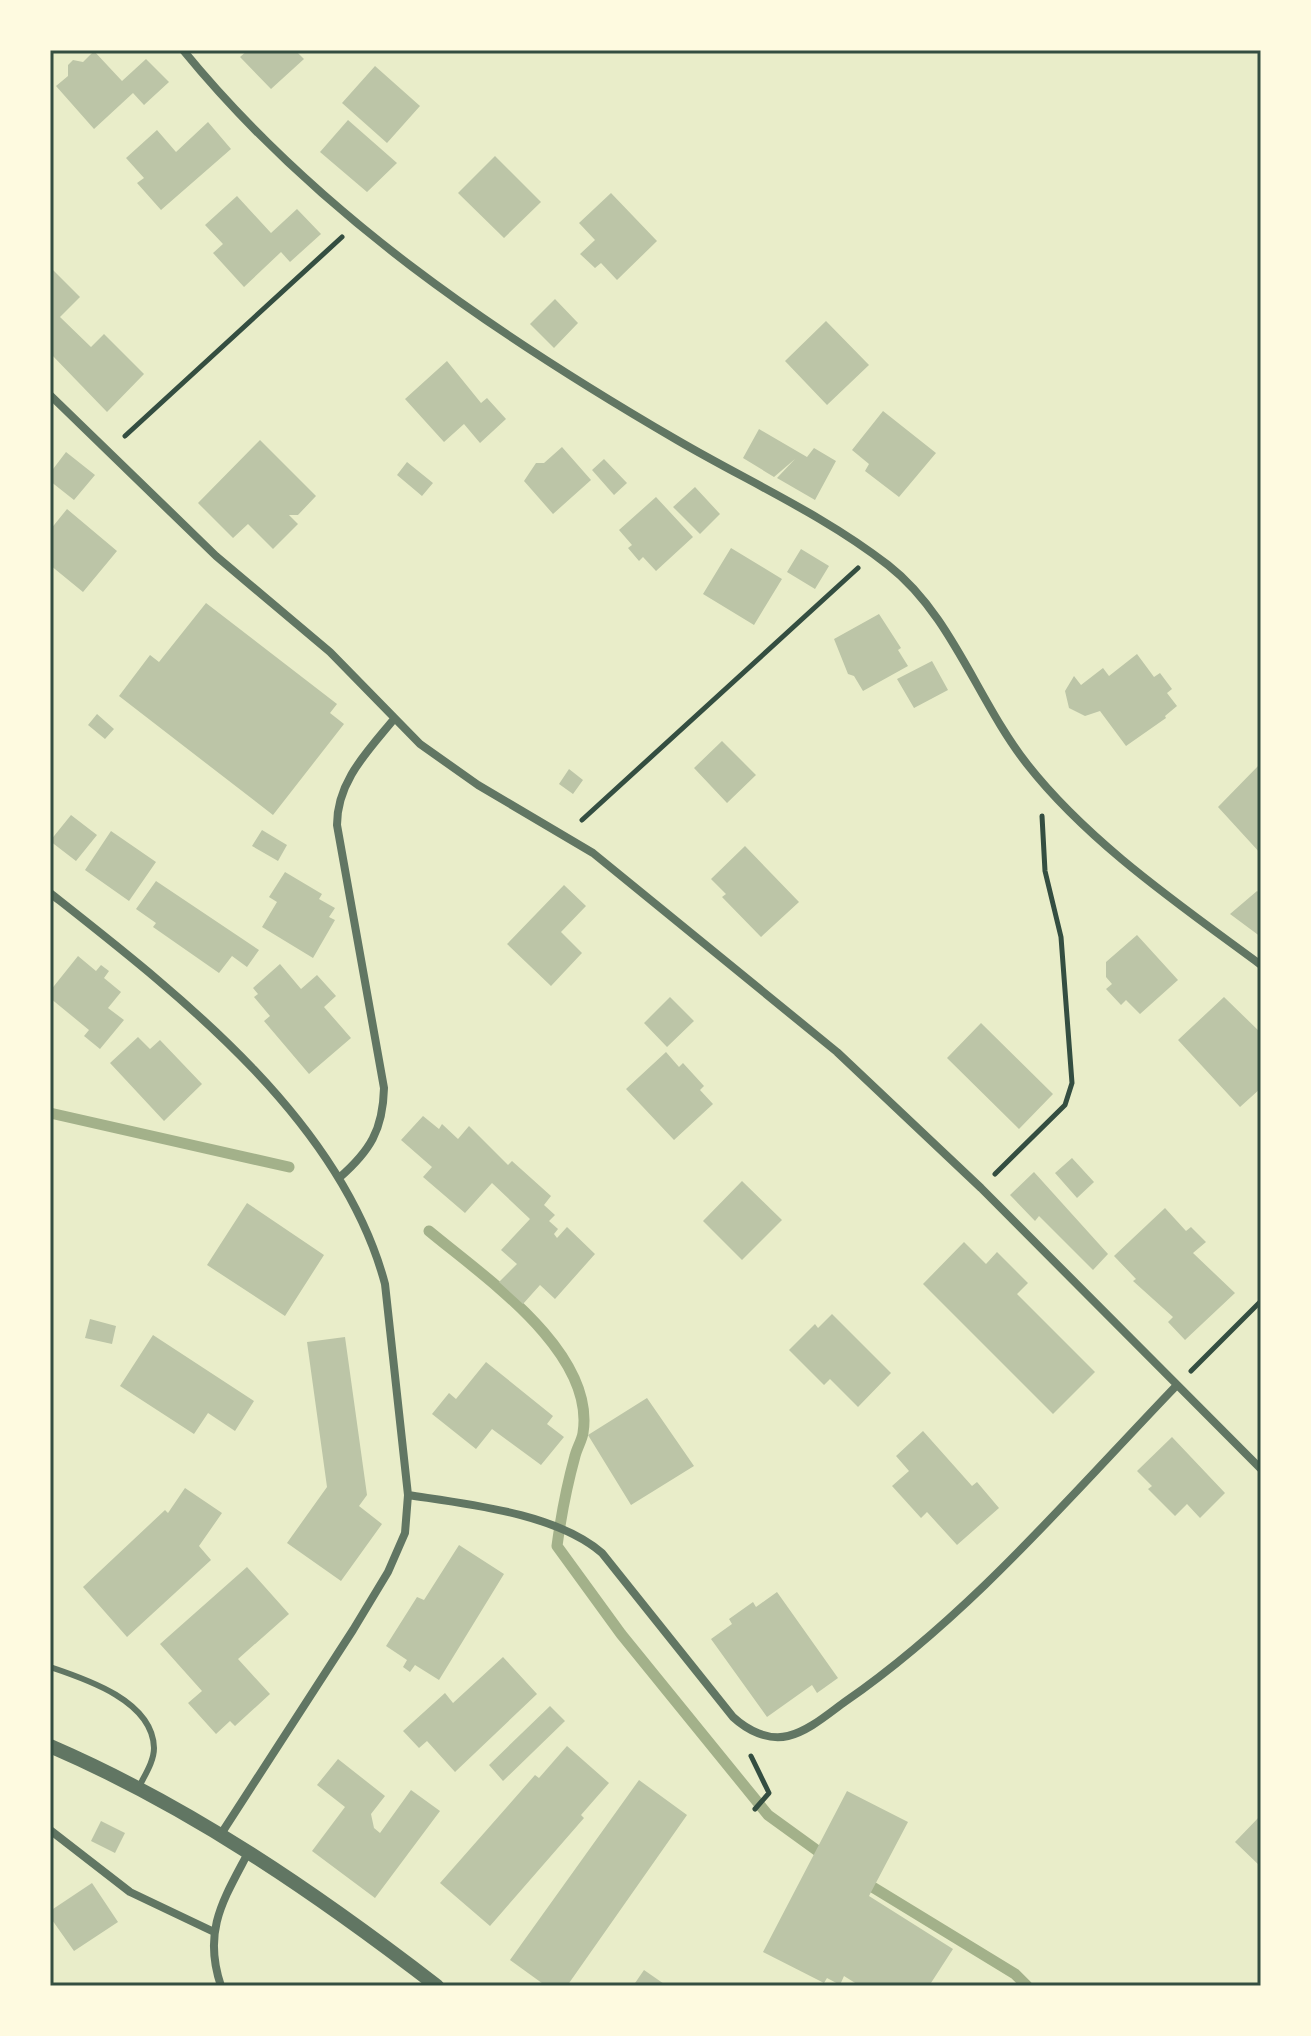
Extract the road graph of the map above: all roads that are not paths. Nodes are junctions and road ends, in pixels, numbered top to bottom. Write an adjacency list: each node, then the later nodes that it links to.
1 (183, 50): 5 (street)
2 (50, 395): 3 (street)
3 (394, 719): 6 (street); 7 (street)
4 (50, 893): 6 (street)
5 (1261, 965)
6 (339, 1178): 9 (street)
7 (1177, 1385): 8 (street); 9 (street)
8 (1261, 1469)
9 (408, 1495): 14 (street)
10 (50, 1667): 12 (lane)
11 (50, 1746): 12 (street)
12 (138, 1789): 14 (street)
13 (50, 1830): 16 (street)
14 (221, 1834): 15 (street)
15 (249, 1850): 16 (street); 18 (street)
16 (212, 1931): 17 (street)
17 (221, 1986)
18 (437, 1986)

